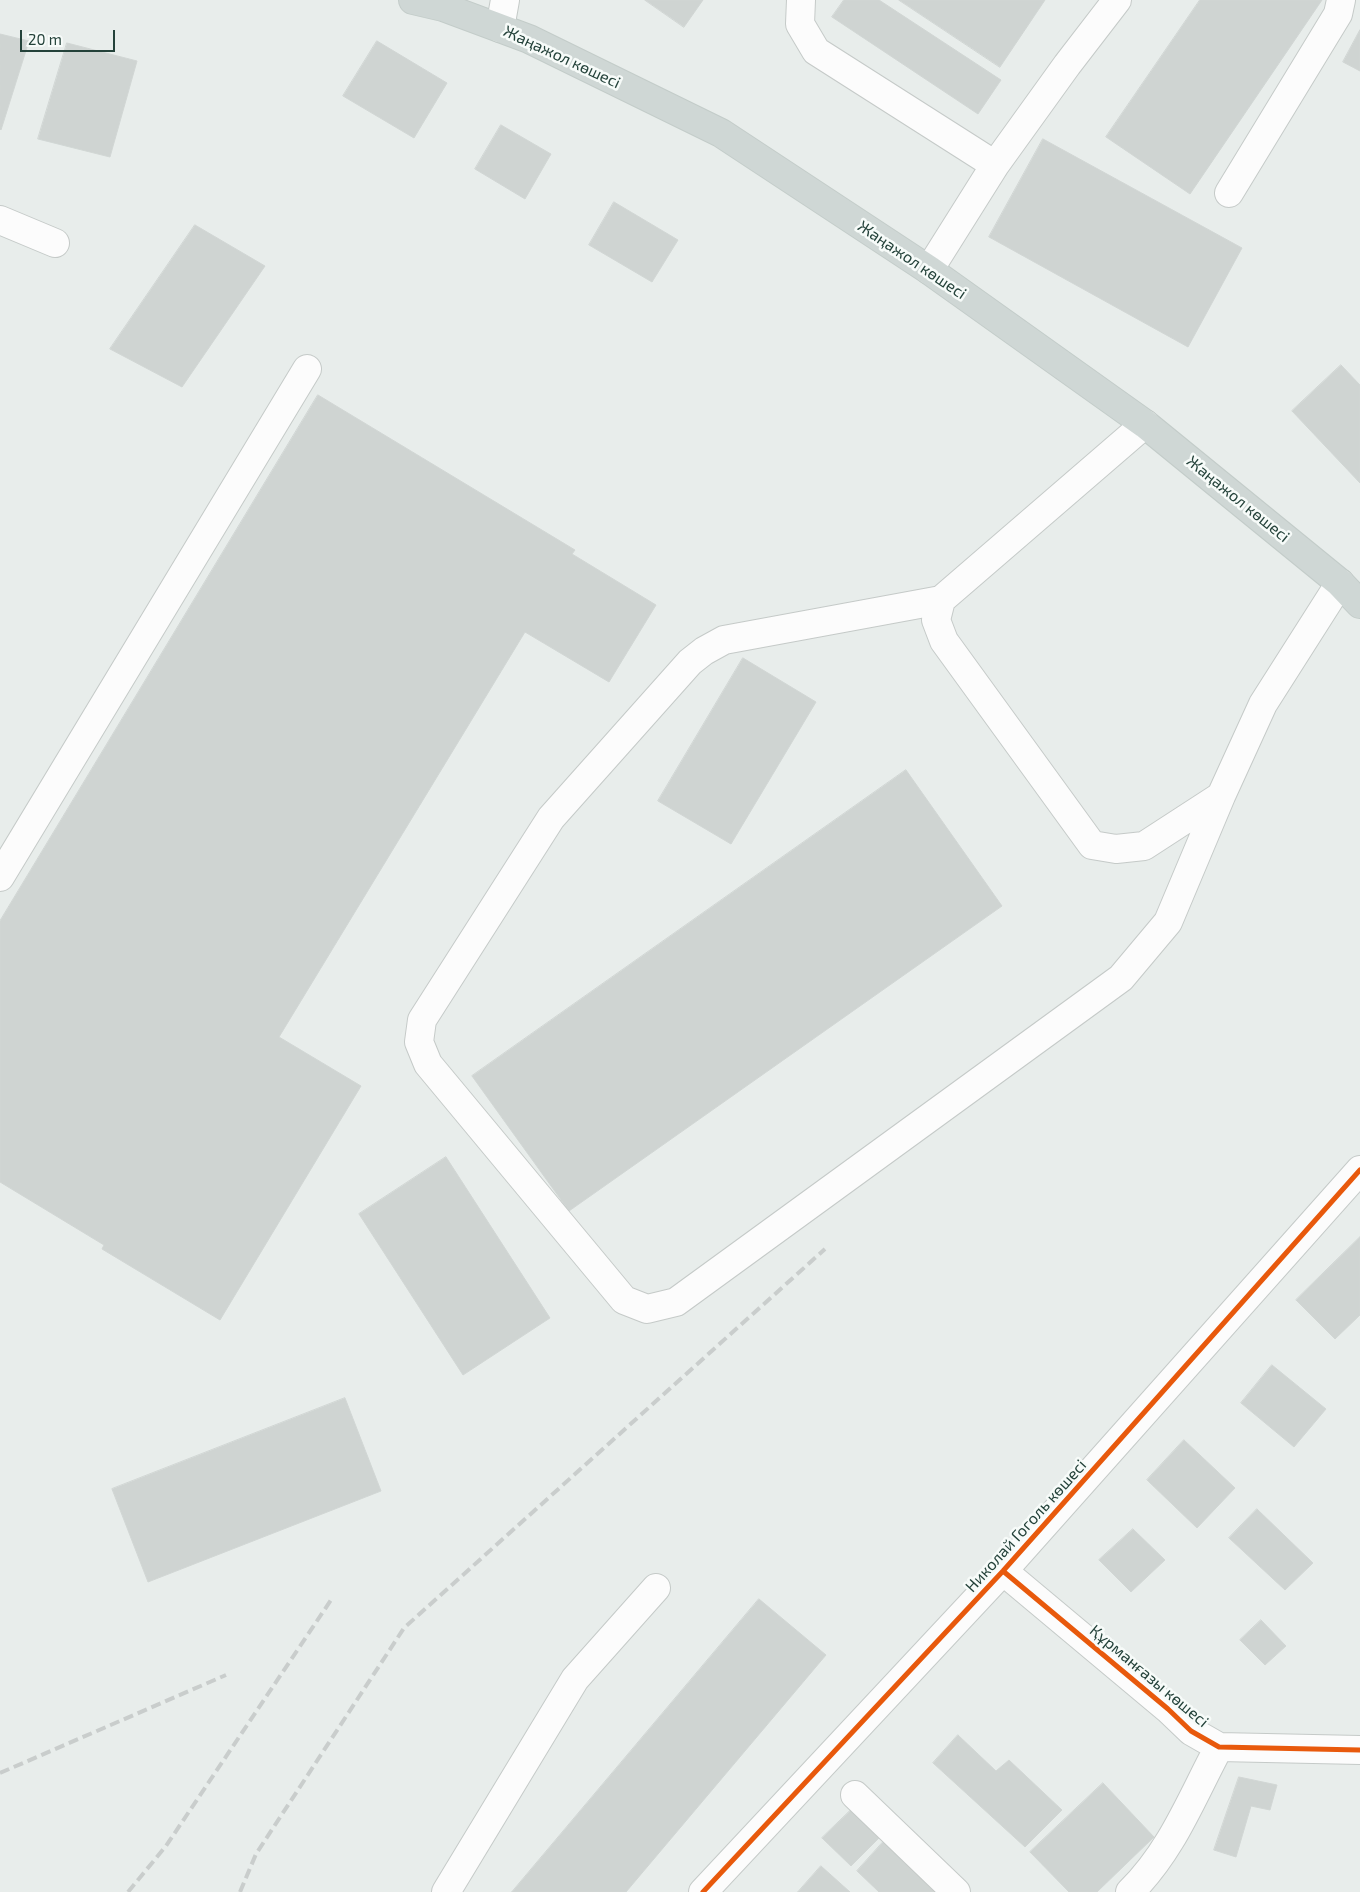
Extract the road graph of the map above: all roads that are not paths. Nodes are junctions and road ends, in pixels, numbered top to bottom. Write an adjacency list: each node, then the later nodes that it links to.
1 (412, 0): 6 (main road, Жаңажол көшесі)
2 (505, 0): 6 (street)
3 (801, 0): 7 (street)
4 (1117, 0): 7 (street)
5 (1341, 0): 8 (street)
6 (500, 28): 11 (main road, Жаңажол көшесі)
7 (996, 165): 11 (street)
8 (1229, 193)
9 (0, 220): 10 (street)
10 (55, 243)
11 (929, 270): 13 (main road, Жаңажол көшесі)
12 (307, 370): 18 (street)
13 (1146, 424): 14 (main road, Жаңажол көшесі); 15 (street)
14 (1340, 583): 16 (main road, Жаңажол көшесі); 17 (street)
15 (941, 600): 17 (street); 17 (street)
16 (1360, 604)
17 (1221, 796)
18 (0, 877)
19 (1359, 1172): 20 (street, Николай Гоголь көшесі)
20 (1002, 1571): 22 (street, Құрманғазы көшесі); 26 (street, Николай Гоголь көшесі)
21 (656, 1588): 25 (street)
22 (1219, 1747): 23 (street, Құрманғазы көшесі); 28 (street)
23 (1360, 1750)
24 (855, 1795): 27 (street)
25 (446, 1892)
26 (703, 1892)
27 (956, 1892)
28 (1130, 1892)

